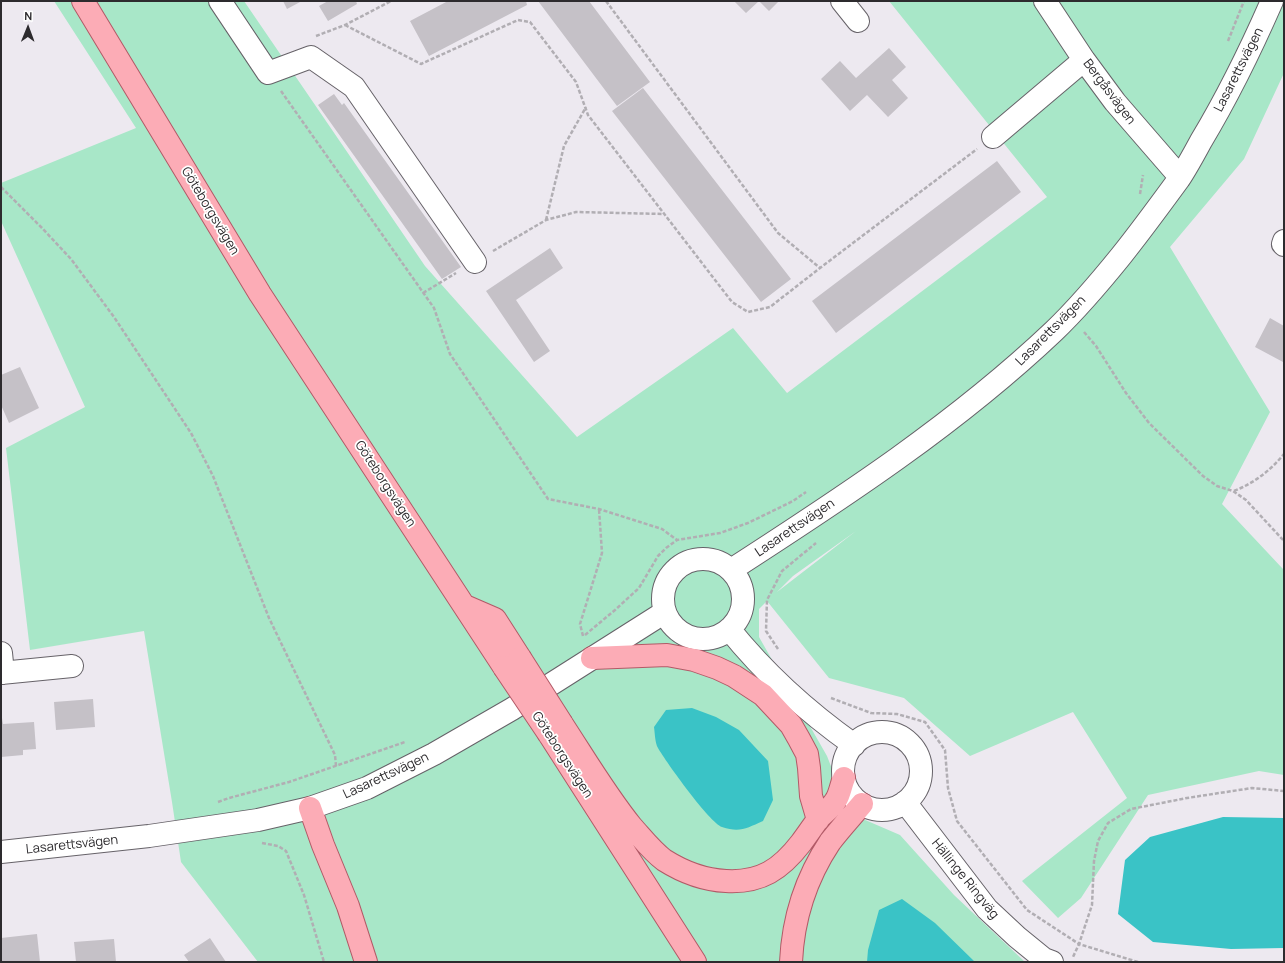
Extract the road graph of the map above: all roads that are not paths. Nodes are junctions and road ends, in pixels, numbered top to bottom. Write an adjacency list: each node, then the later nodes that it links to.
1 (83, 1): 17 (main road, Göteborgsvägen, bridge)
2 (220, 1): 10 (street)
3 (842, 1): 6 (street)
4 (1045, 1): 7 (street, Bergåsvägen)
5 (1272, 1): 9 (street, Lasarettsvägen)
6 (858, 21)
7 (1084, 60): 8 (street); 9 (street, Bergåsvägen)
8 (993, 137)
9 (1180, 177): 11 (street, Lasarettsvägen)
10 (475, 262)
11 (732, 570): 12 (street); 13 (street)
12 (665, 612): 13 (street); 14 (street, Lasarettsvägen)
13 (729, 629): 18 (street)
14 (592, 658): 22 (street, Lasarettsvägen); 23 (main road)
15 (2, 666): 16 (street)
16 (72, 666)
17 (556, 729): 23 (main road); 26 (main road, Göteborgsvägen)
18 (854, 745): 19 (street); 20 (street)
19 (844, 778): 21 (street); 23 (main road)
20 (905, 802): 21 (street); 28 (street, Hällinge Ringväg)
21 (862, 804): 27 (main road)
22 (310, 808): 24 (street, Lasarettsvägen); 25 (main road)
23 (818, 820)
24 (1, 852)
25 (366, 962)
26 (695, 962)
27 (791, 962)
28 (1052, 962)

